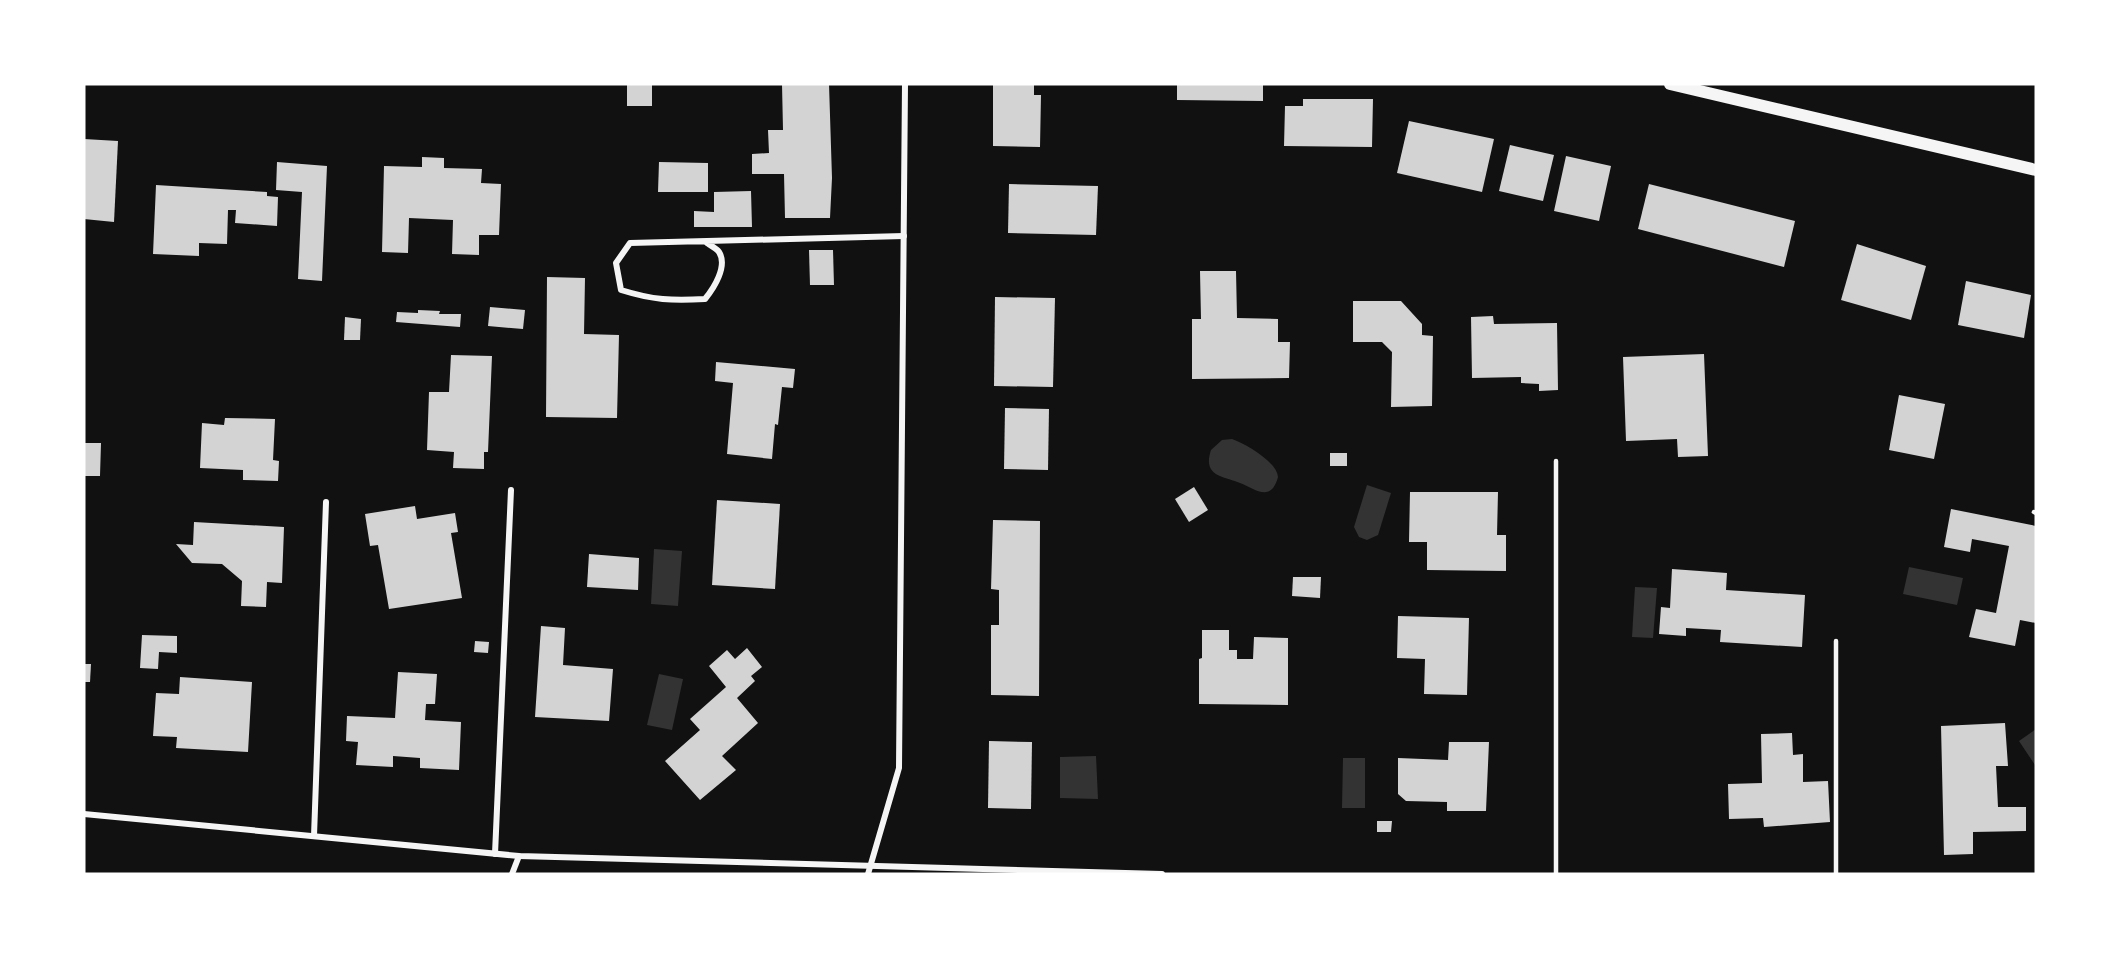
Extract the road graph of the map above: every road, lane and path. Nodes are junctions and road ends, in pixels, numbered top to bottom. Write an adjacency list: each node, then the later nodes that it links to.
1 (905, 84): 4 (street)
2 (1670, 84): 3 (main road)
3 (2036, 170)
4 (904, 236): 5 (street); 14 (street)
5 (707, 243): 5 (street)
6 (1556, 461): 17 (lane)
7 (511, 490): 12 (street)
8 (326, 502): 11 (street)
9 (1836, 641): 18 (lane)
10 (84, 814): 11 (street)
11 (314, 836): 12 (street)
12 (495, 854): 13 (street)
13 (519, 856): 14 (street); 15 (street)
14 (869, 871): 16 (street)
15 (512, 874)
16 (1162, 874)
17 (1556, 874)
18 (1836, 874)

